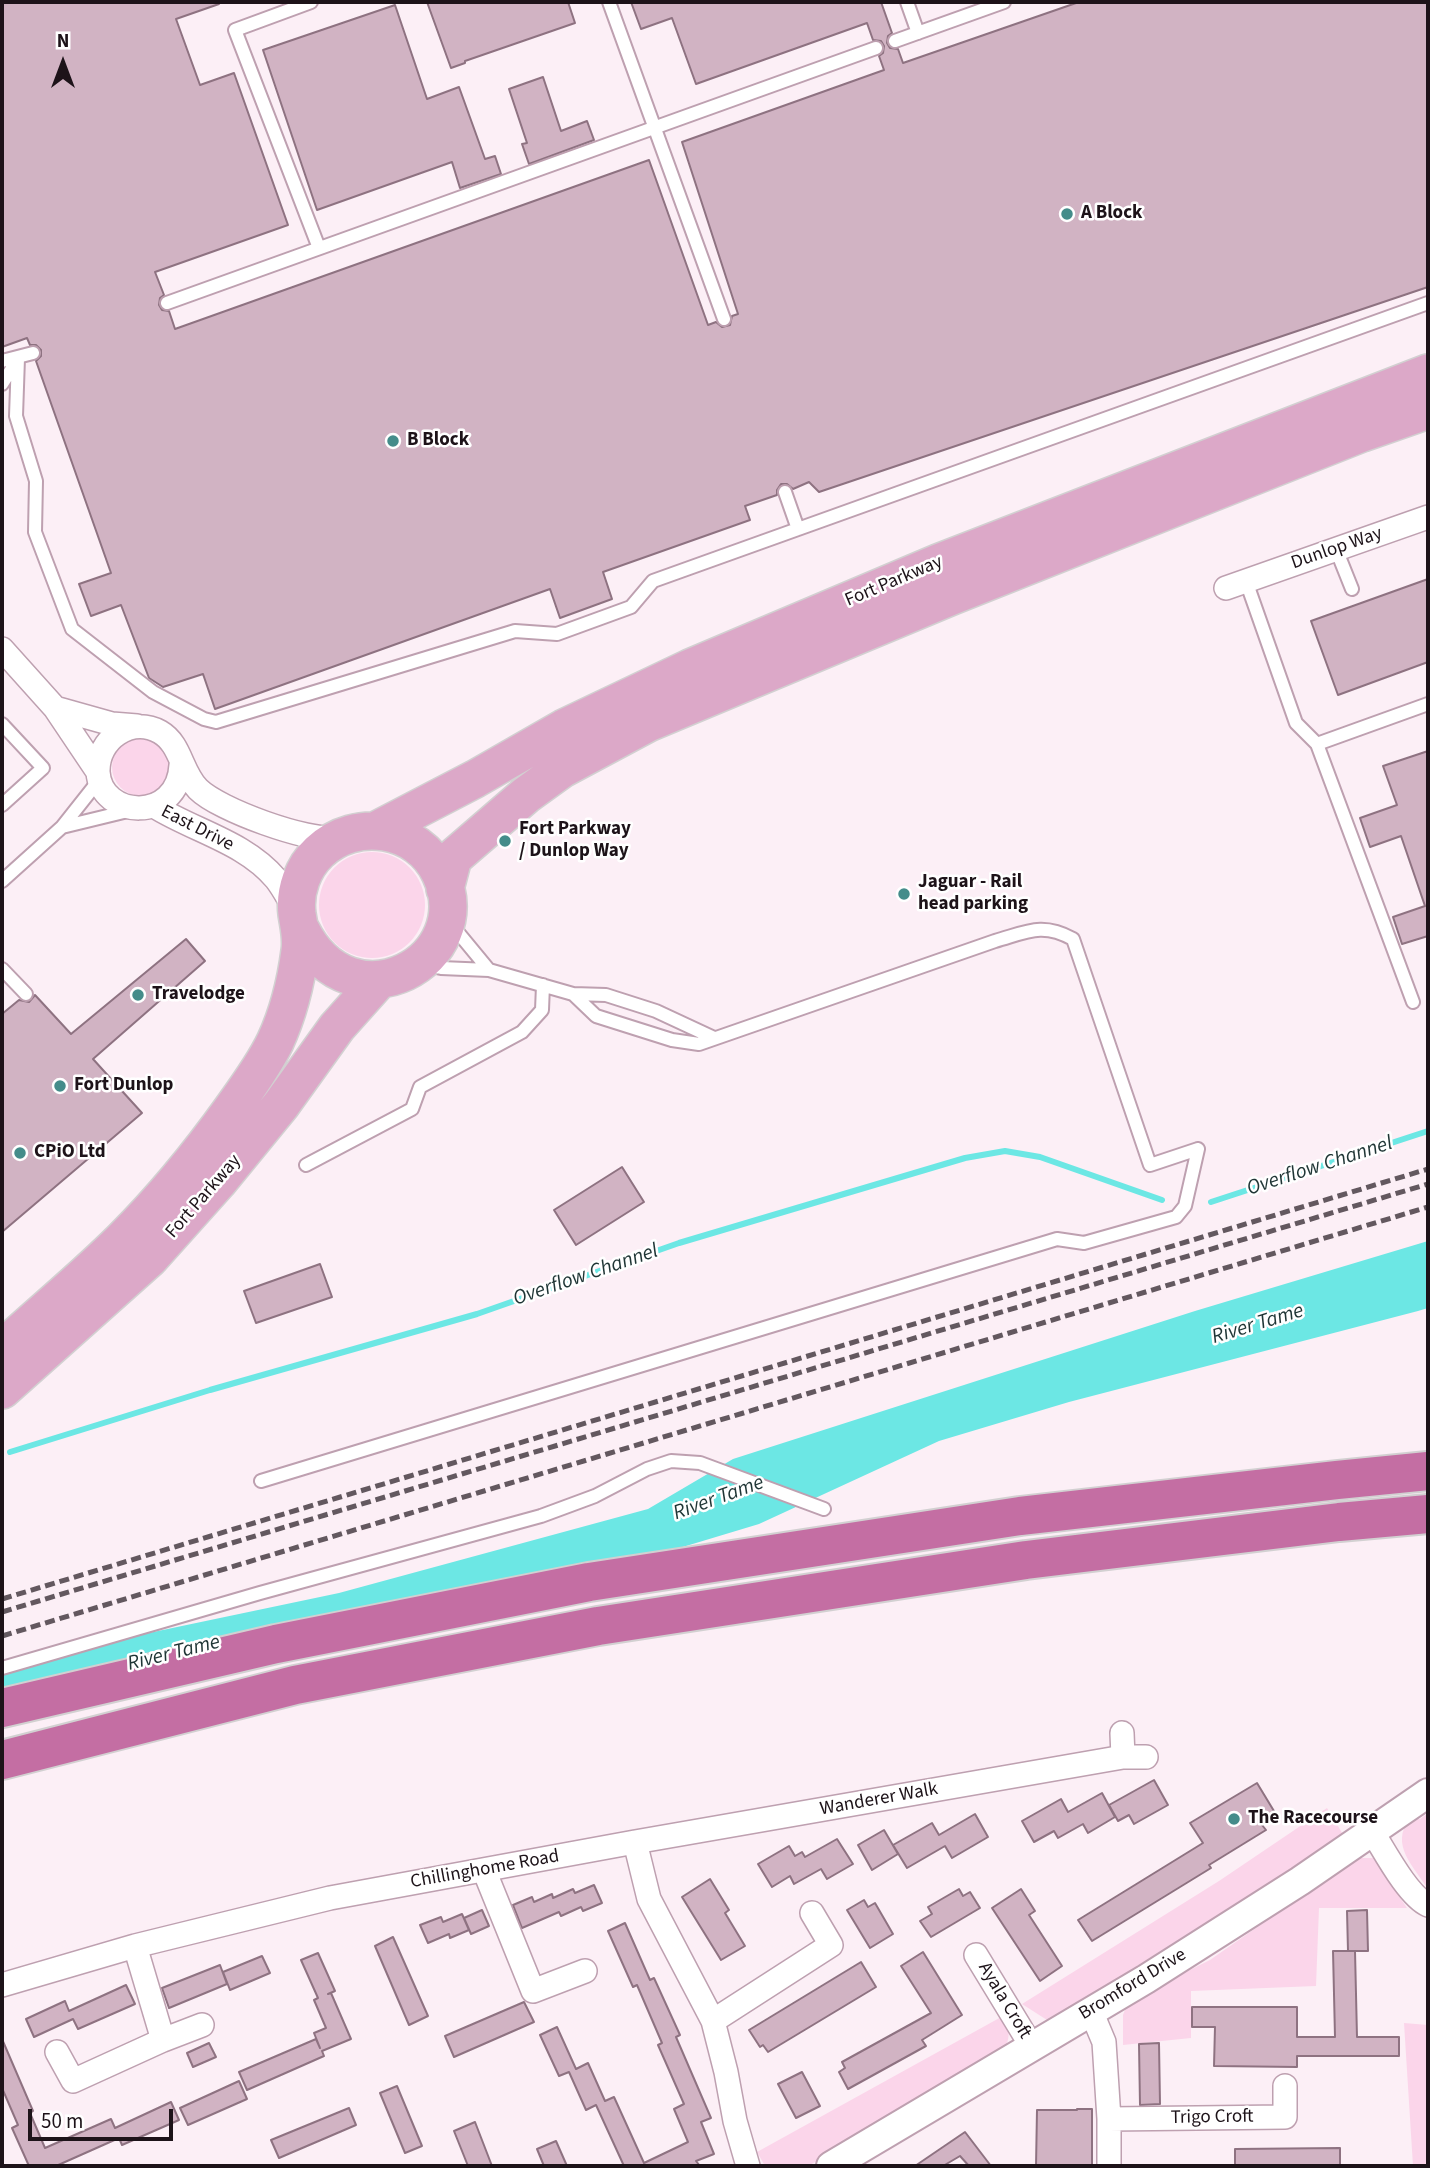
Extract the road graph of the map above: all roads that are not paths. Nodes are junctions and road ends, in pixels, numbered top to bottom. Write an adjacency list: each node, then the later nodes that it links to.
1 (311, 2): 9 (lane)
2 (610, 2): 8 (lane)
3 (907, 2): 5 (lane)
4 (1004, 2): 5 (lane)
5 (918, 33): 6 (lane)
6 (895, 41)
7 (876, 48): 8 (lane)
8 (655, 127): 9 (lane); 12 (lane)
9 (319, 248): 10 (lane)
10 (166, 303)
11 (1428, 303): 21 (lane)
12 (724, 319)
13 (33, 353): 14 (lane)
14 (18, 358): 15 (lane); 17 (lane); 21 (lane)
15 (2, 361)
16 (1428, 373): 36 (main road, Fort Parkway)
17 (2, 384)
18 (1428, 410): 39 (main road, Fort Parkway)
19 (785, 492): 21 (lane)
20 (1428, 517): 22 (street, Dunlop Way)
21 (798, 529)
22 (1336, 549): 23 (street, Dunlop Way); 24 (lane)
23 (1236, 584): 30 (lane, Dunlop Way)
24 (1352, 589)
25 (2, 649): 27 (street)
26 (1428, 704): 30 (lane)
27 (55, 708): 28 (street); 32 (street)
28 (140, 726): 31 (street); 32 (street)
29 (4, 731): 33 (lane)
30 (1317, 744): 48 (lane)
31 (181, 765): 34 (street); 37 (street, East Drive)
32 (99, 776): 34 (street); 35 (lane)
33 (2, 805)
34 (144, 808): 35 (lane); 40 (street, East Drive)
35 (62, 827): 38 (lane)
36 (377, 830): 37 (main road, Fort Parkway); 39 (main road)
37 (339, 838): 40 (main road, Fort Parkway)
38 (2, 881)
39 (445, 904): 41 (main road, Fort Parkway); 43 (lane)
40 (299, 921): 44 (main road, Fort Parkway); 51 (main road, Fort Parkway)
41 (420, 963): 43 (lane); 44 (main road, Fort Parkway)
42 (2, 969): 46 (lane)
43 (489, 970): 45 (lane)
44 (379, 980): 52 (main road, Fort Parkway)
45 (543, 985): 47 (lane); 50 (lane)
46 (26, 994)
47 (573, 994): 49 (lane); 49 (lane)
48 (1413, 1002)
49 (714, 1038): 54 (lane)
50 (306, 1165)
51 (2, 1349)
52 (2, 1390)
53 (1428, 1471): 58 (highway)
54 (261, 1481)
55 (824, 1509): 57 (lane)
56 (1428, 1514): 60 (highway)
57 (2, 1668)
58 (2, 1708)
59 (1122, 1733): 63 (street, Wanderer Walk)
60 (2, 1760)
61 (1428, 1793): 62 (street, Bromford Drive)
62 (1373, 1833): 65 (street); 71 (street, Bromford Drive)
63 (635, 1842): 64 (street, Chillinghome Road); 72 (street)
64 (484, 1870): 67 (street, Chillinghome Road); 69 (street)
65 (1428, 1905)
66 (812, 1913): 72 (street)
67 (135, 1946): 70 (street, Chillinghome Road); 74 (street)
68 (976, 1955): 75 (street, Ayala Croft)
69 (585, 1971)
70 (2, 1985)
71 (1091, 2011): 75 (street, Bromford Drive); 78 (street)
72 (713, 2021): 79 (street)
73 (202, 2025): 74 (street)
74 (163, 2040): 76 (street)
75 (1032, 2047): 80 (street, Bromford Drive)
76 (57, 2052)
77 (1285, 2085): 78 (street, Trigo Croft)
78 (1109, 2119): 81 (street)
79 (748, 2166)
80 (831, 2166)
81 (1109, 2166)

